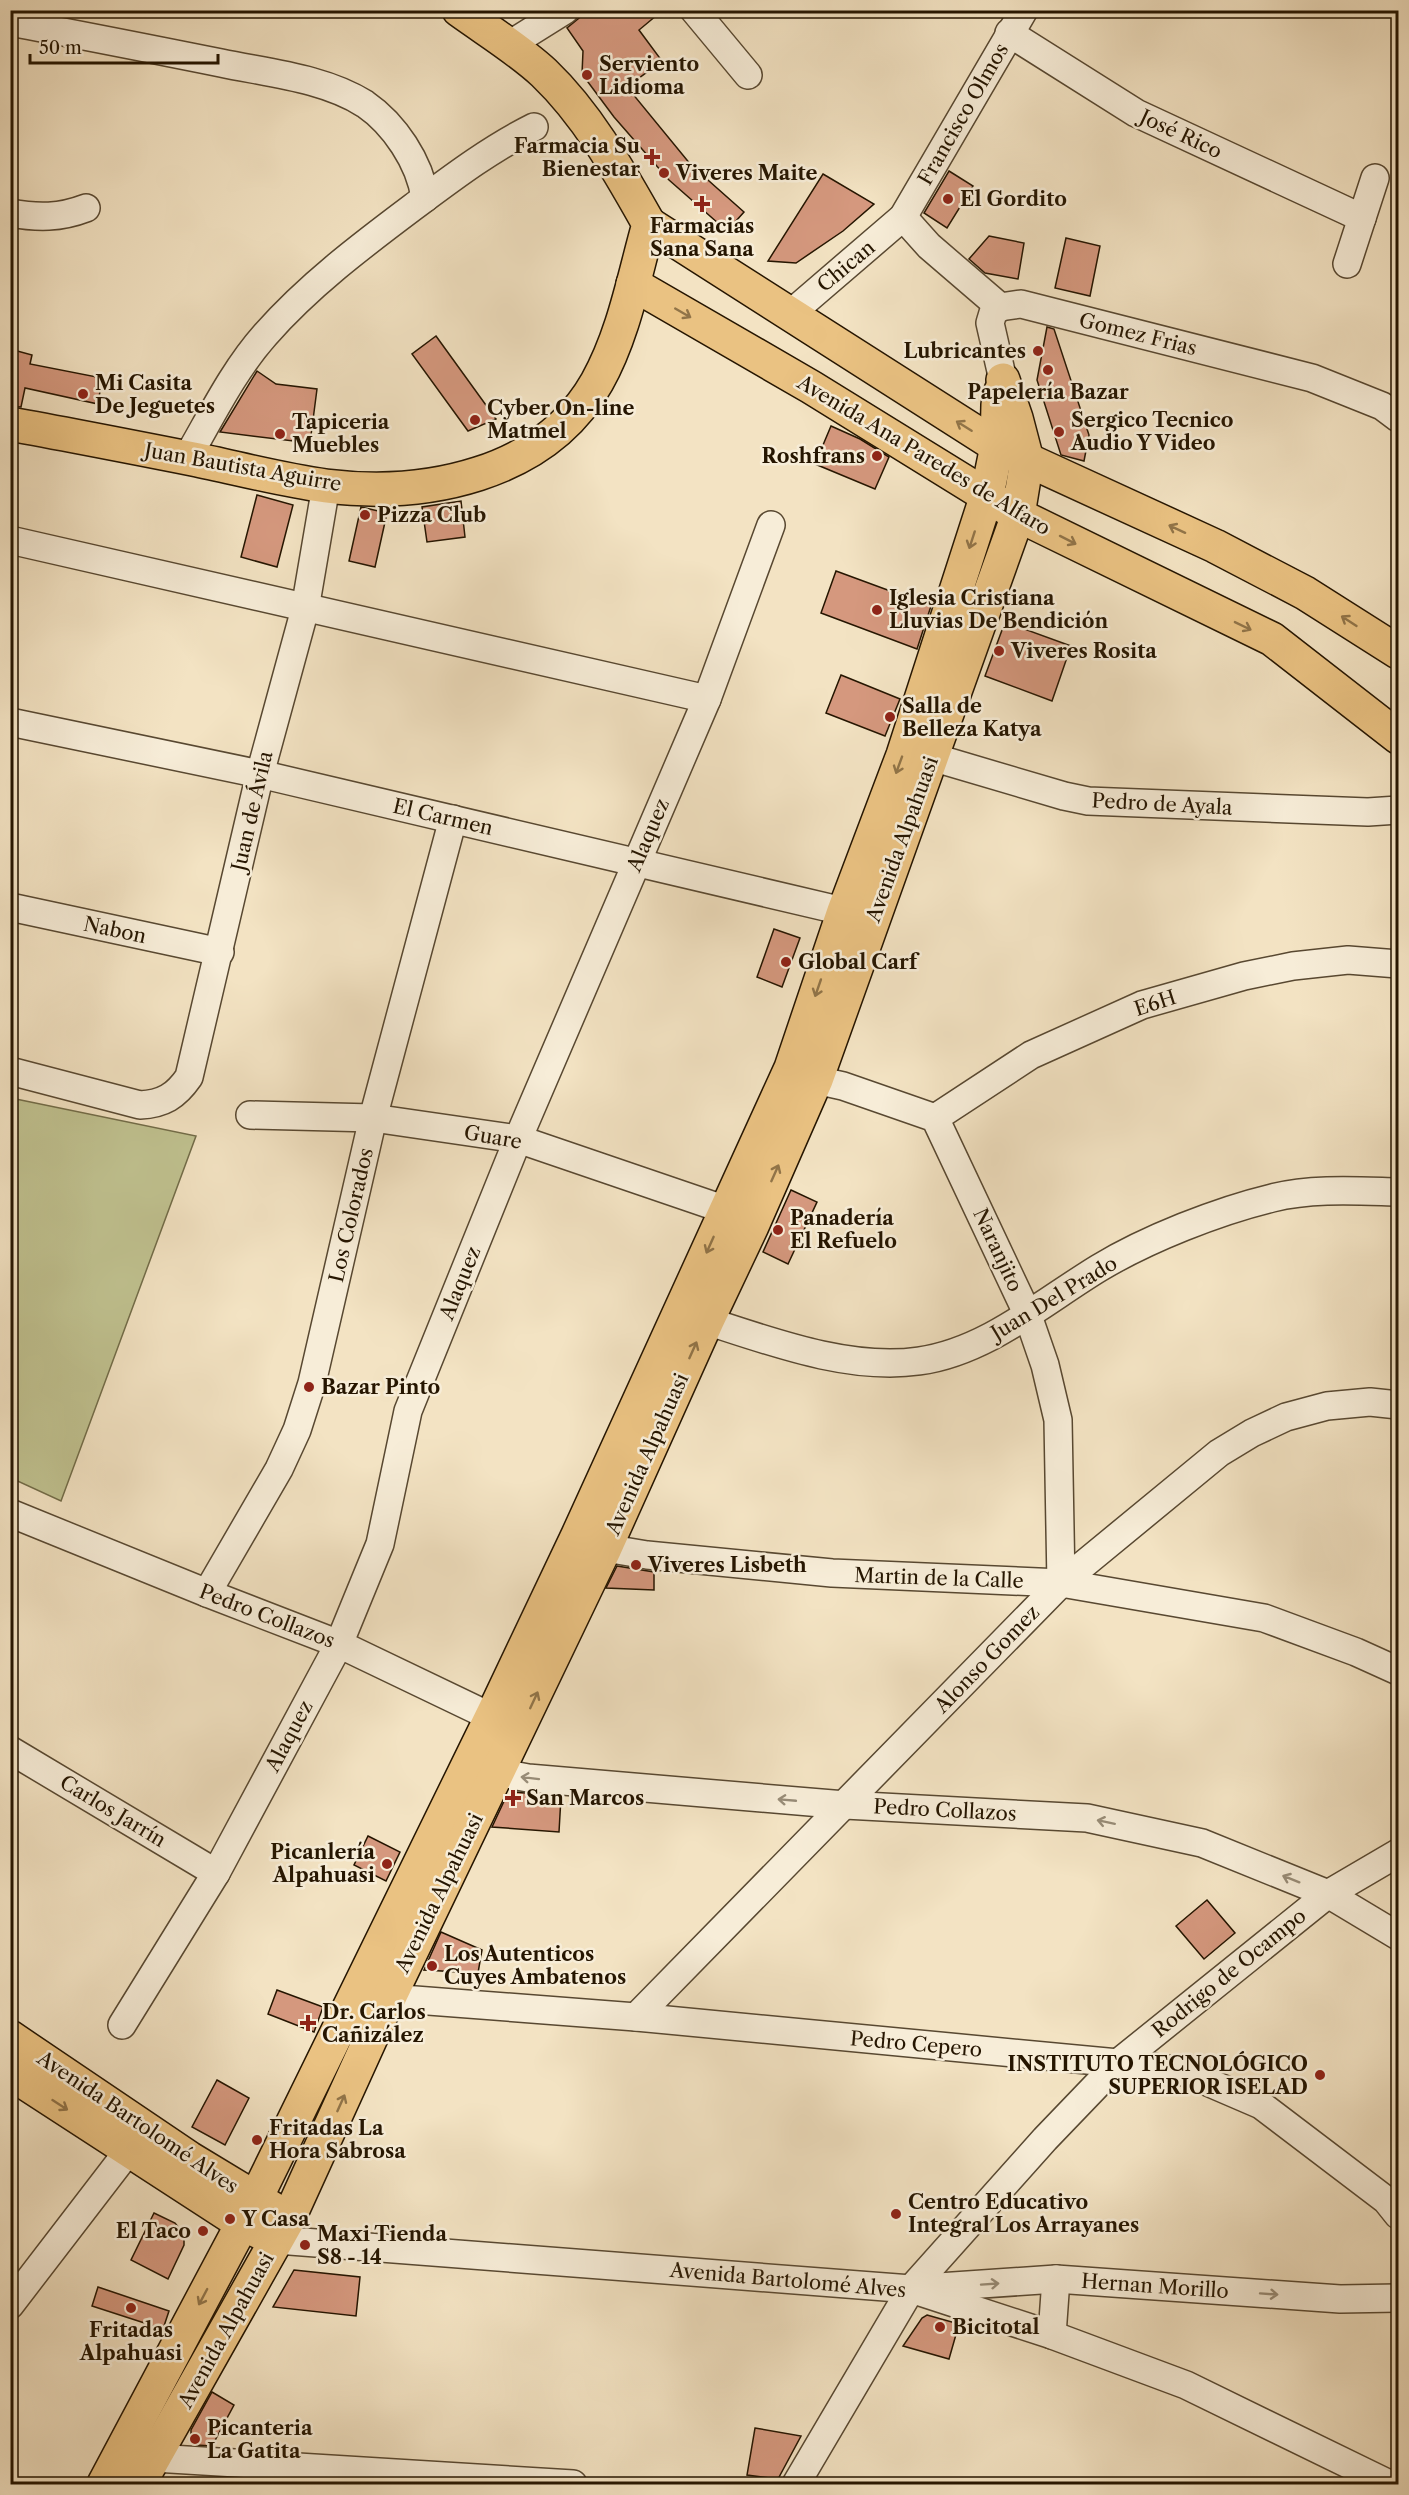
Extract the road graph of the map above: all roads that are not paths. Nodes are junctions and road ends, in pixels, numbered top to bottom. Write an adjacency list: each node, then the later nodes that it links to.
1 (459, 10): 7 (main road)
2 (565, 10): 7 (street)
3 (694, 10): 8 (street)
4 (1024, 10): 6 (street, Francisco Olmos)
5 (10, 22): 11 (street)
6 (1009, 33): 14 (street, Francisco Olmos); 15 (street, José Rico)
7 (509, 45): 16 (main road)
8 (748, 75)
9 (534, 127): 11 (street)
10 (1375, 178): 15 (street)
11 (426, 198): 25 (street)
12 (86, 208): 13 (street)
13 (10, 213)
14 (903, 217): 19 (street); 20 (street, Chican)
15 (1362, 218): 17 (street)
16 (649, 224): 18 (main road, Juan Bautista Aguirre); 20 (main road)
17 (1347, 264)
18 (633, 284): 27 (main road, Juan Bautista Aguirre); 28 (main road, Avenida Ana Paredes de Alfaro, one-way to 28)
19 (1000, 307): 21 (street, Avenida Alpahuasi); 22 (street, Gomez Frias)
20 (789, 315): 24 (main road, one-way to 20)
21 (1003, 380): 24 (main road, Avenida Alpahuasi); 26 (main road, Avenida Alpahuasi)
22 (1398, 418)
23 (10, 424): 25 (main road, Juan Bautista Aguirre)
24 (996, 446): 26 (main road); 28 (main road, Avenida Alpahuasi)
25 (187, 458): 27 (main road, Juan Bautista Aguirre)
26 (1027, 460): 29 (main road, Avenida Alpahuasi); 33 (main road, one-way to 26)
27 (326, 486): 32 (street, Juan de Ávila)
28 (987, 495): 29 (main road, Avenida Ana Paredes de Alfaro); 43 (main road, Avenida Alpahuasi, one-way to 43)
29 (1018, 515): 36 (main road, Avenida Ana Paredes de Alfaro, one-way to 36); 37 (main road, Avenida Alpahuasi)
30 (771, 525): 34 (street, Alaquez)
31 (10, 540): 32 (street)
32 (305, 609): 34 (street); 38 (street, Juan de Ávila)
33 (1398, 652)
34 (707, 699): 41 (street, Alaquez)
35 (10, 722): 38 (street, El Carmen)
36 (1398, 737)
37 (932, 757): 39 (street, Pedro de Ayala); 43 (main road, Avenida Alpahuasi)
38 (260, 774): 40 (street, El Carmen); 44 (street, Juan de Ávila)
39 (1398, 810)
40 (453, 819): 41 (street, El Carmen); 49 (street, Los Colorados)
41 (636, 863): 43 (street, El Carmen); 51 (street, Alaquez)
42 (10, 907): 44 (street, Nabon)
43 (859, 914): 47 (main road, Avenida Alpahuasi); 53 (main road, Avenida Alpahuasi, one-way to 53)
44 (220, 952): 46 (street, Juan de Ávila)
45 (1398, 964): 50 (street, E6H)
46 (10, 1071)
47 (816, 1080): 50 (street); 55 (main road, Avenida Alpahuasi, one-way to 47)
48 (250, 1115): 49 (street, Guare)
49 (373, 1118): 51 (street, Guare); 60 (street, Los Colorados)
50 (935, 1118): 54 (street, Naranjito)
51 (518, 1139): 53 (street, Guare); 61 (street, Alaquez)
52 (1398, 1192): 54 (street, Juan Del Prado)
53 (726, 1210): 58 (main road, Avenida Alpahuasi, one-way to 58)
54 (1027, 1313): 55 (street, Juan Del Prado); 59 (street, Naranjito)
55 (707, 1321): 58 (main road, Avenida Alpahuasi, one-way to 55)
56 (1398, 1405): 59 (street, Alonso Gomez)
57 (10, 1513): 60 (street, Pedro Collazos)
58 (592, 1542): 59 (street, Martin de la Calle); 63 (main road, Avenida Alpahuasi)
59 (1061, 1583): 62 (street, Martin de la Calle); 66 (street, Alonso Gomez)
60 (207, 1593): 61 (street, Pedro Collazos)
61 (339, 1644): 63 (street, Pedro Collazos); 68 (street, Alaquez)
62 (1398, 1671)
63 (505, 1724): 65 (main road, Avenida Alpahuasi)
64 (10, 1750): 68 (street, Carlos Jarrín)
65 (483, 1767): 66 (street, Pedro Collazos, one-way to 65); 71 (main road, Avenida Alpahuasi); 78 (main road, Avenida Alpahuasi)
66 (845, 1805): 69 (street, Pedro Collazos, one-way to 66); 72 (street, Alonso Gomez)
67 (1398, 1853): 69 (street, Rodrigo de Ocampo)
68 (216, 1873): 73 (street, Alaquez)
69 (1328, 1894): 70 (street, Pedro Collazos); 75 (street, Rodrigo de Ocampo)
70 (1398, 1936)
71 (389, 1998): 72 (street, Pedro Cepero); 80 (main road, Avenida Alpahuasi, one-way to 71)
72 (636, 2018): 75 (street, Pedro Cepero)
73 (122, 2025)
74 (10, 2037): 78 (main road, Avenida Bartolomé Alves)
75 (1118, 2063): 79 (street, Pedro Cepero); 82 (street, Rodrigo de Ocampo)
76 (10, 2073): 77 (main road, Avenida Bartolomé Alves, one-way to 77)
77 (129, 2150): 78 (main road, Avenida Bartolomé Alves); 84 (street)
78 (248, 2212): 80 (main road, Avenida Bartolomé Alves); 87 (main road, Avenida Alpahuasi, one-way to 87)
79 (1398, 2215)
80 (283, 2229): 82 (street, Avenida Bartolomé Alves); 86 (main road, Avenida Alpahuasi)
81 (1056, 2279): 82 (street, Hernan Morillo, one-way to 81); 83 (street, Hernan Morillo, one-way to 83); 85 (street)
82 (911, 2289): 85 (street, Avenida Bartolomé Alves); 89 (street, Rodrigo de Ocampo)
83 (1398, 2298)
84 (10, 2305)
85 (1052, 2335): 90 (street, Avenida Bartolomé Alves)
86 (147, 2471): 88 (street)
87 (104, 2484)
88 (573, 2484)
89 (796, 2484)
90 (1389, 2484)

